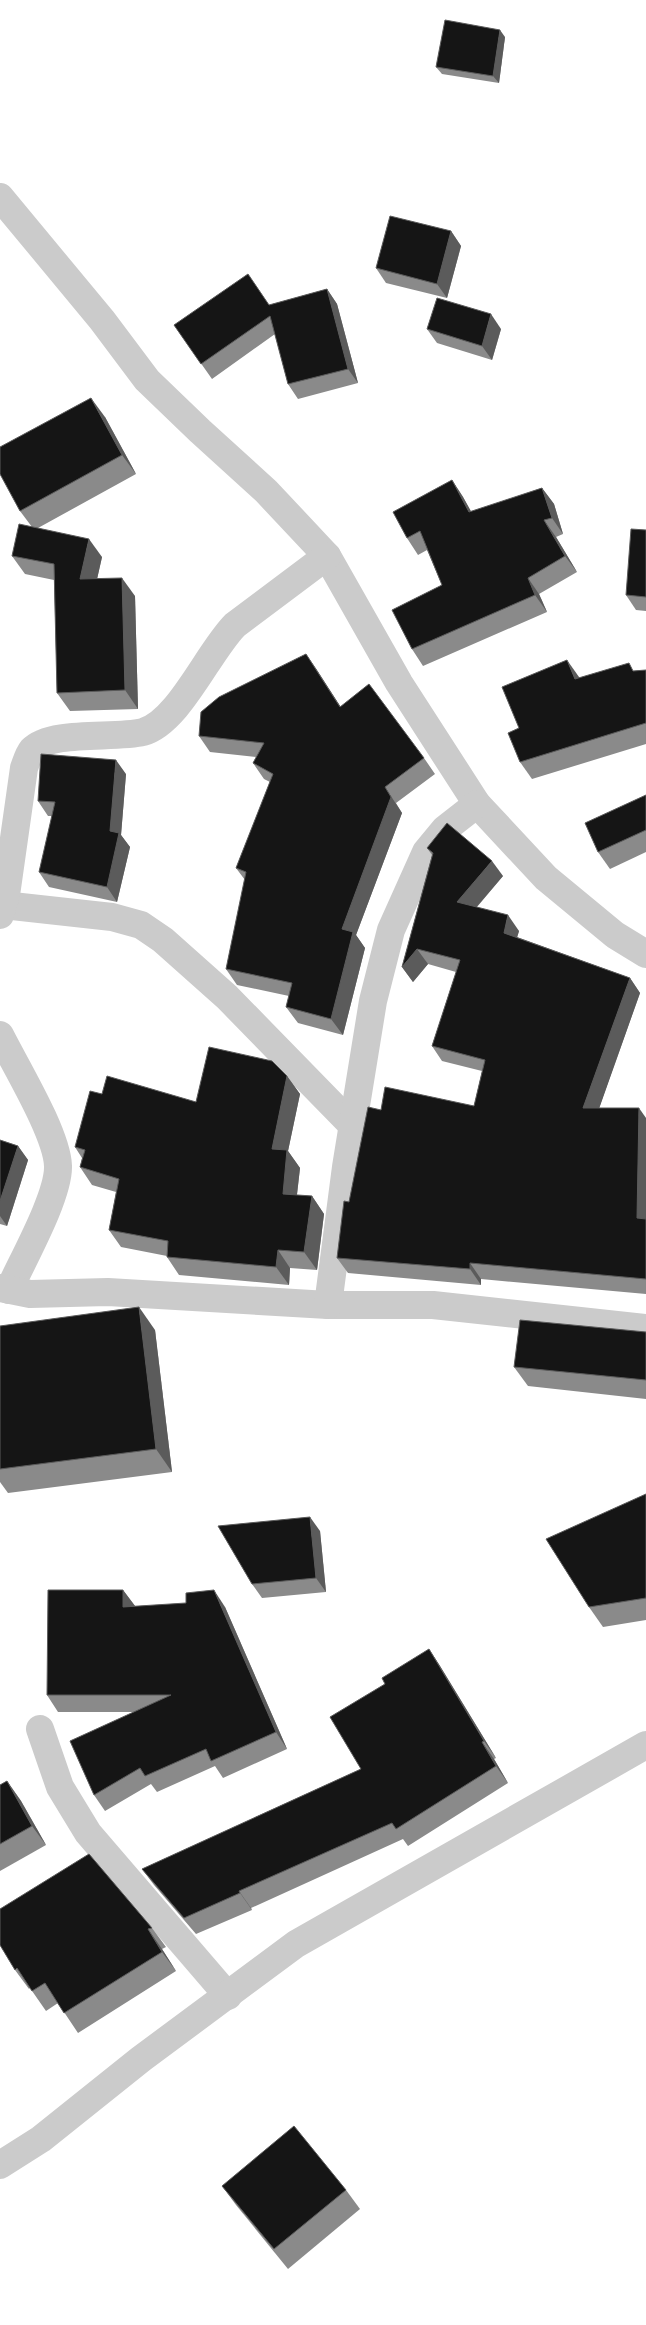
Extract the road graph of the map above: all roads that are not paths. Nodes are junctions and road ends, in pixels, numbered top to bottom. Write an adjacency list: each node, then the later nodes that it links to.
1 (0, 197): 2 (street)
2 (327, 556): 3 (street); 4 (street)
3 (477, 804): 5 (street); 7 (street)
4 (2, 902): 7 (street)
5 (646, 954)
6 (0, 1035): 8 (street)
7 (353, 1126): 9 (street)
8 (5, 1289): 9 (street)
9 (328, 1305): 10 (street)
10 (646, 1328)
11 (40, 1729): 13 (street)
12 (646, 1745): 13 (street)
13 (228, 1996): 14 (street)
14 (0, 2165)

